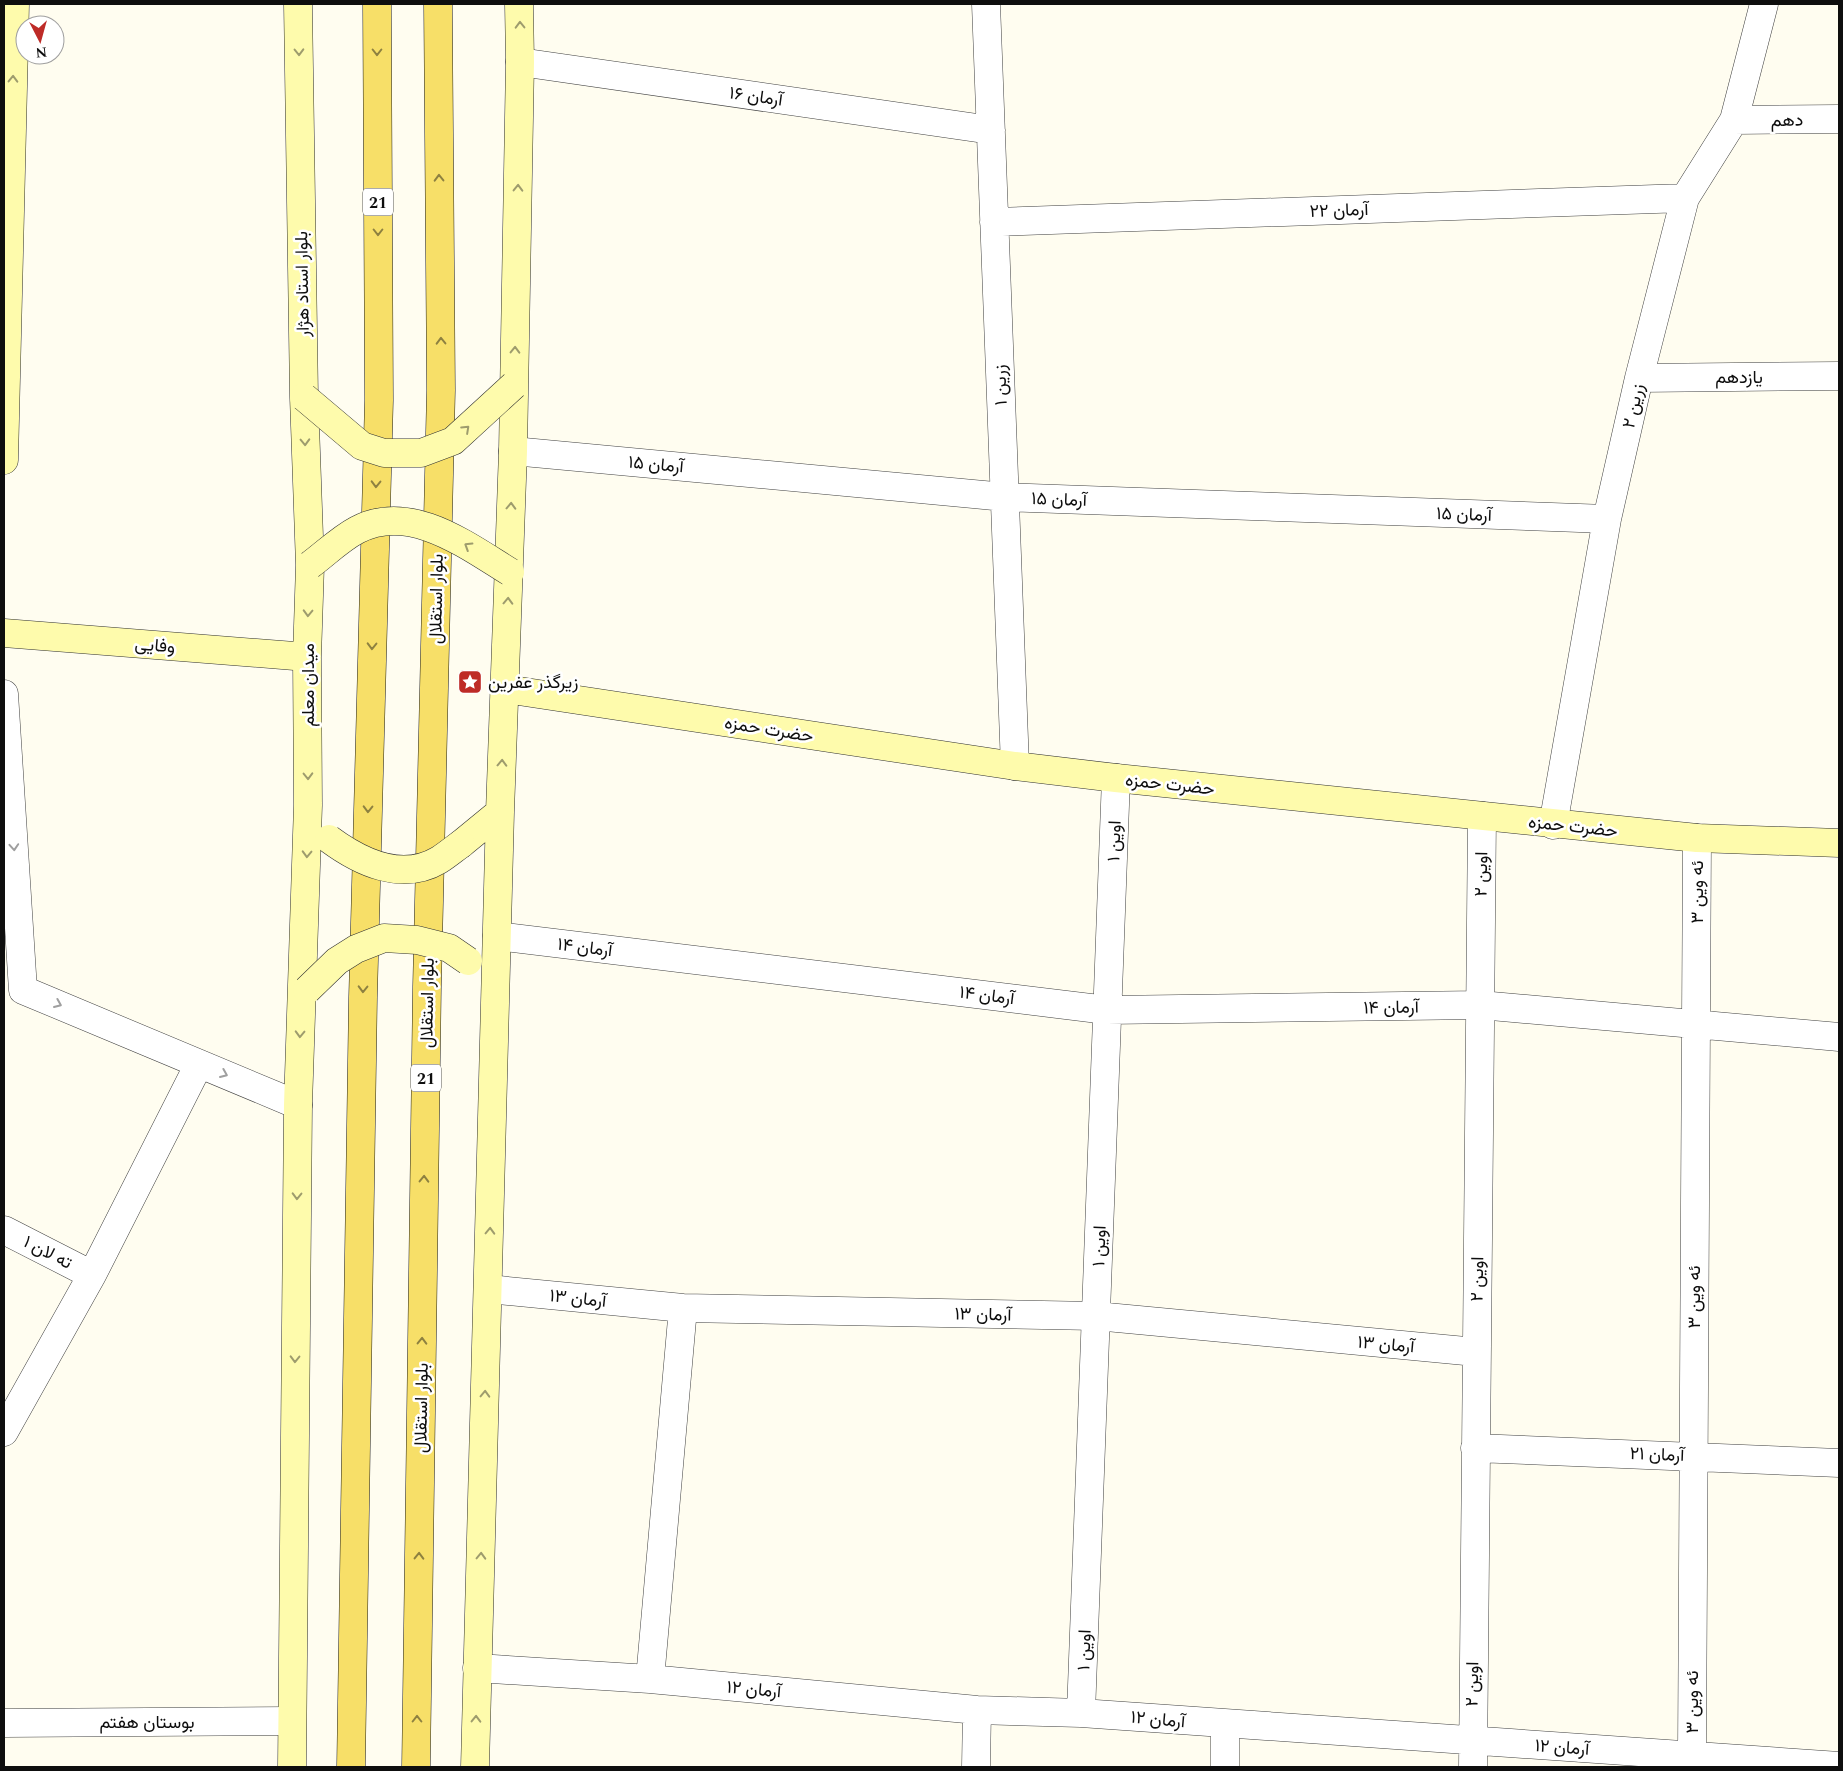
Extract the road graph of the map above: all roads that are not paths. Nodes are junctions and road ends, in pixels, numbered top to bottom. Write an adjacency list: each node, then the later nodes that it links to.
1 (15, 4): 10 (main road, one-way to 1)
2 (298, 4): 18 (main road, بلوار استاد هژار, one-way to 18)
3 (377, 4): 69 (main road, 21, one-way to 69)
4 (438, 4): 70 (main road, بلوار استقلال / 21, one-way to 4)
5 (519, 4): 8 (main road, one-way to 5)
6 (986, 4): 12 (street, زرین ۱)
7 (1764, 4): 11 (street, زرین ۲)
8 (520, 62): 12 (street, آرمان ۱۶); 17 (main road, one-way to 8)
9 (1839, 119): 11 (street, دهم)
10 (8, 120): 20 (main road)
11 (1734, 120): 13 (street, زرین ۲)
12 (991, 130): 14 (street, زرین ۱)
13 (1685, 198): 14 (street, آرمان ۲۲); 16 (street, زرین ۲)
14 (994, 222): 21 (street, زرین ۱)
15 (1839, 376): 16 (street, یازدهم)
16 (1639, 378): 22 (street, زرین ۲)
17 (514, 385): 18 (main road, one-way to 17, bridge); 19 (main road)
18 (304, 396): 23 (main road, بلوار استاد هژار, one-way to 23)
19 (513, 451): 21 (street, آرمان ۱۵); 24 (main road, one-way to 19)
20 (4, 460)
21 (1005, 496): 22 (street, آرمان ۱۵); 29 (street, زرین ۱)
22 (1607, 519): 34 (street, زرین ۲)
23 (310, 565): 24 (main road, one-way to 23, bridge); 26 (main road, میدان معلم, one-way to 26)
24 (510, 572): 27 (main road, one-way to 24)
25 (4, 633): 26 (main road, وفایی)
26 (307, 657): 31 (main road, میدان معلم, one-way to 31)
27 (504, 689): 29 (main road, حضرت حمزه); 32 (main road, one-way to 27)
28 (4, 694): 38 (street, one-way to 38)
29 (1015, 766): 30 (main road, حضرت حمزه)
30 (1116, 778): 33 (main road, حضرت حمزه); 42 (street, اوین ۱)
31 (308, 805): 32 (main road, bridge); 39 (main road, میدان معلم, one-way to 39)
32 (500, 812): 37 (main road)
33 (1482, 816): 34 (main road, حضرت حمزه); 40 (street, اوین ۲)
34 (1553, 825): 35 (main road, حضرت حمزه)
35 (1697, 838): 36 (main road, حضرت حمزه); 43 (street, ئه وین ۳)
36 (1839, 843)
37 (497, 936): 41 (main road); 42 (street, آرمان ۱۴)
38 (14, 989): 45 (street, one-way to 45)
39 (304, 996): 41 (main road, bridge); 46 (main road, میدان معلم, one-way to 46)
40 (1480, 1006): 42 (street, آرمان ۱۴); 43 (street, آرمان ۱۴); 52 (street, اوین ۲)
41 (496, 1007): 49 (main road, one-way to 41)
42 (1107, 1010): 51 (street, اوین ۱)
43 (1696, 1023): 44 (street, آرمان ۱۴); 55 (street, ئه وین ۳)
44 (1839, 1037)
45 (199, 1064): 46 (street, one-way to 46); 48 (street)
46 (298, 1105): 61 (main road, میدان معلم, one-way to 61)
47 (4, 1230): 48 (street, ته لان ۱)
48 (92, 1275): 53 (street)
49 (488, 1289): 50 (street, آرمان ۱۳); 57 (main road, one-way to 49)
50 (684, 1308): 51 (street, آرمان ۱۳); 58 (street)
51 (1096, 1316): 52 (street, آرمان ۱۳); 60 (street, اوین ۱)
52 (1476, 1352): 54 (street, اوین ۲)
53 (4, 1429)
54 (1475, 1448): 55 (street, آرمان ۲۱); 64 (street, اوین ۲)
55 (1693, 1456): 56 (street, آرمان ۲۱); 65 (street, ئه وین ۳)
56 (1839, 1463)
57 (477, 1668): 58 (street, آرمان ۱۲); 71 (main road, one-way to 57)
58 (650, 1679): 59 (street, آرمان ۱۲)
59 (977, 1710): 60 (street, آرمان ۱۲); 72 (street)
60 (1081, 1713): 63 (street, آرمان ۱۲)
61 (291, 1721): 62 (street, بوستان هفتم); 68 (main road, میدان معلم)
62 (4, 1723)
63 (1225, 1725): 64 (street, آرمان ۱۲); 73 (street)
64 (1472, 1754): 65 (street, آرمان ۱۲)
65 (1692, 1755): 66 (street, آرمان ۱۲)
66 (1747, 1763): 67 (street, آرمان ۱۲)
67 (1839, 1766)
68 (292, 1767)
69 (351, 1767)
70 (416, 1767)
71 (475, 1767)
72 (976, 1767)
73 (1225, 1767)

